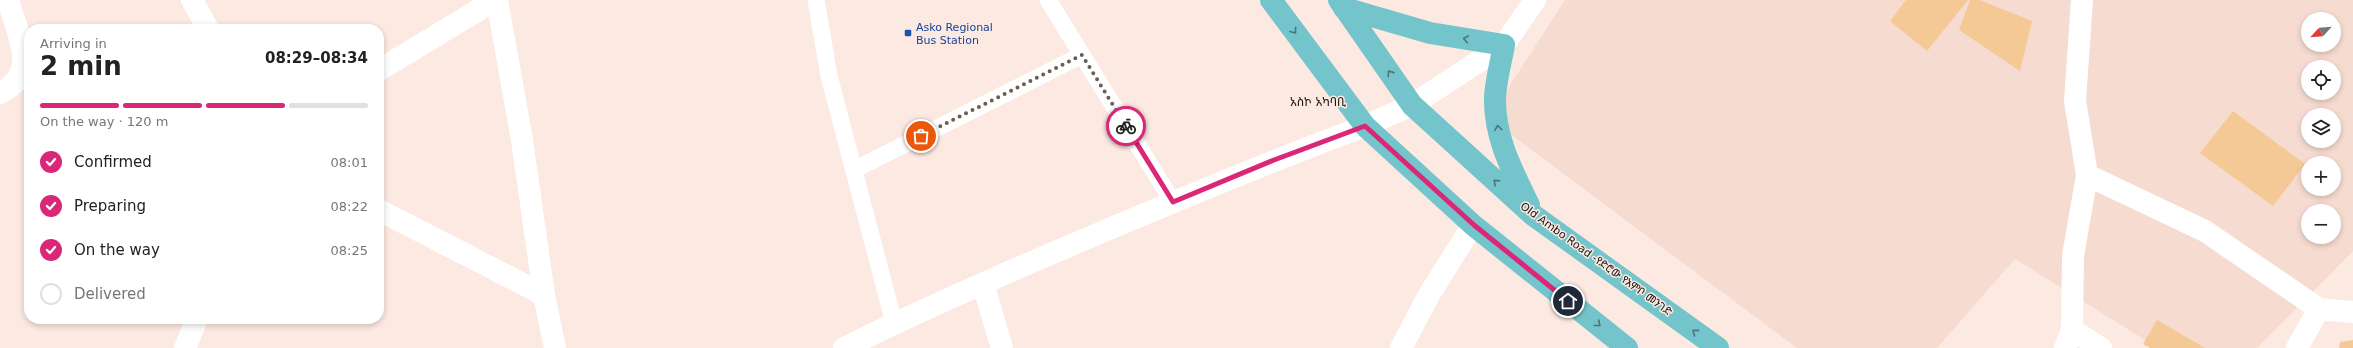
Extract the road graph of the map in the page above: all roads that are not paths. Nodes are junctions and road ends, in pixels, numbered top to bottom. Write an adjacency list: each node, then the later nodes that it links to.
1 (8, 0): 13 (street)
2 (192, 0): 10 (street)
3 (496, 0): 15 (street); 26 (street)
4 (816, 0): 19 (lane)
5 (1048, 0): 12 (lane)
6 (1271, 0): 18 (main road, one-way to 18)
7 (1535, 0): 11 (street)
8 (2082, 0): 20 (street)
9 (1342, 4): 11 (main road, one-way to 9); 17 (main road, Old Ambo Road -የድሮው የአምቦ መንገድ, one-way to 9)
10 (205, 24)
11 (1504, 45): 17 (street); 23 (main road, one-way to 11)
12 (1082, 55): 19 (lane); 21 (lane)
13 (24, 57)
14 (24, 64): 16 (street)
15 (384, 67)
16 (0, 93)
17 (1412, 105): 18 (street); 23 (main road, Old Ambo Road -የድሮው የአምቦ መንገድ, one-way to 17)
18 (1365, 126): 21 (street); 24 (main road)
19 (854, 170): 29 (lane)
20 (2087, 175): 27 (street); 31 (street)
21 (1173, 202): 25 (street)
22 (384, 213): 26 (street)
23 (1533, 215): 38 (main road, Old Ambo Road -የድሮው የአምቦ መንገድ, one-way to 23)
24 (1474, 225): 36 (street); 37 (main road, one-way to 37)
25 (982, 284): 29 (street); 35 (street)
26 (544, 296): 33 (street)
27 (2319, 309): 28 (street); 40 (street)
28 (2353, 312)
29 (894, 323): 34 (street)
30 (195, 324): 32 (street)
31 (2068, 339): 39 (street)
32 (186, 348)
33 (555, 348)
34 (844, 348)
35 (1002, 348)
36 (1401, 348)
37 (1627, 348)
38 (1718, 348)
39 (2101, 348)
40 (2297, 348)

